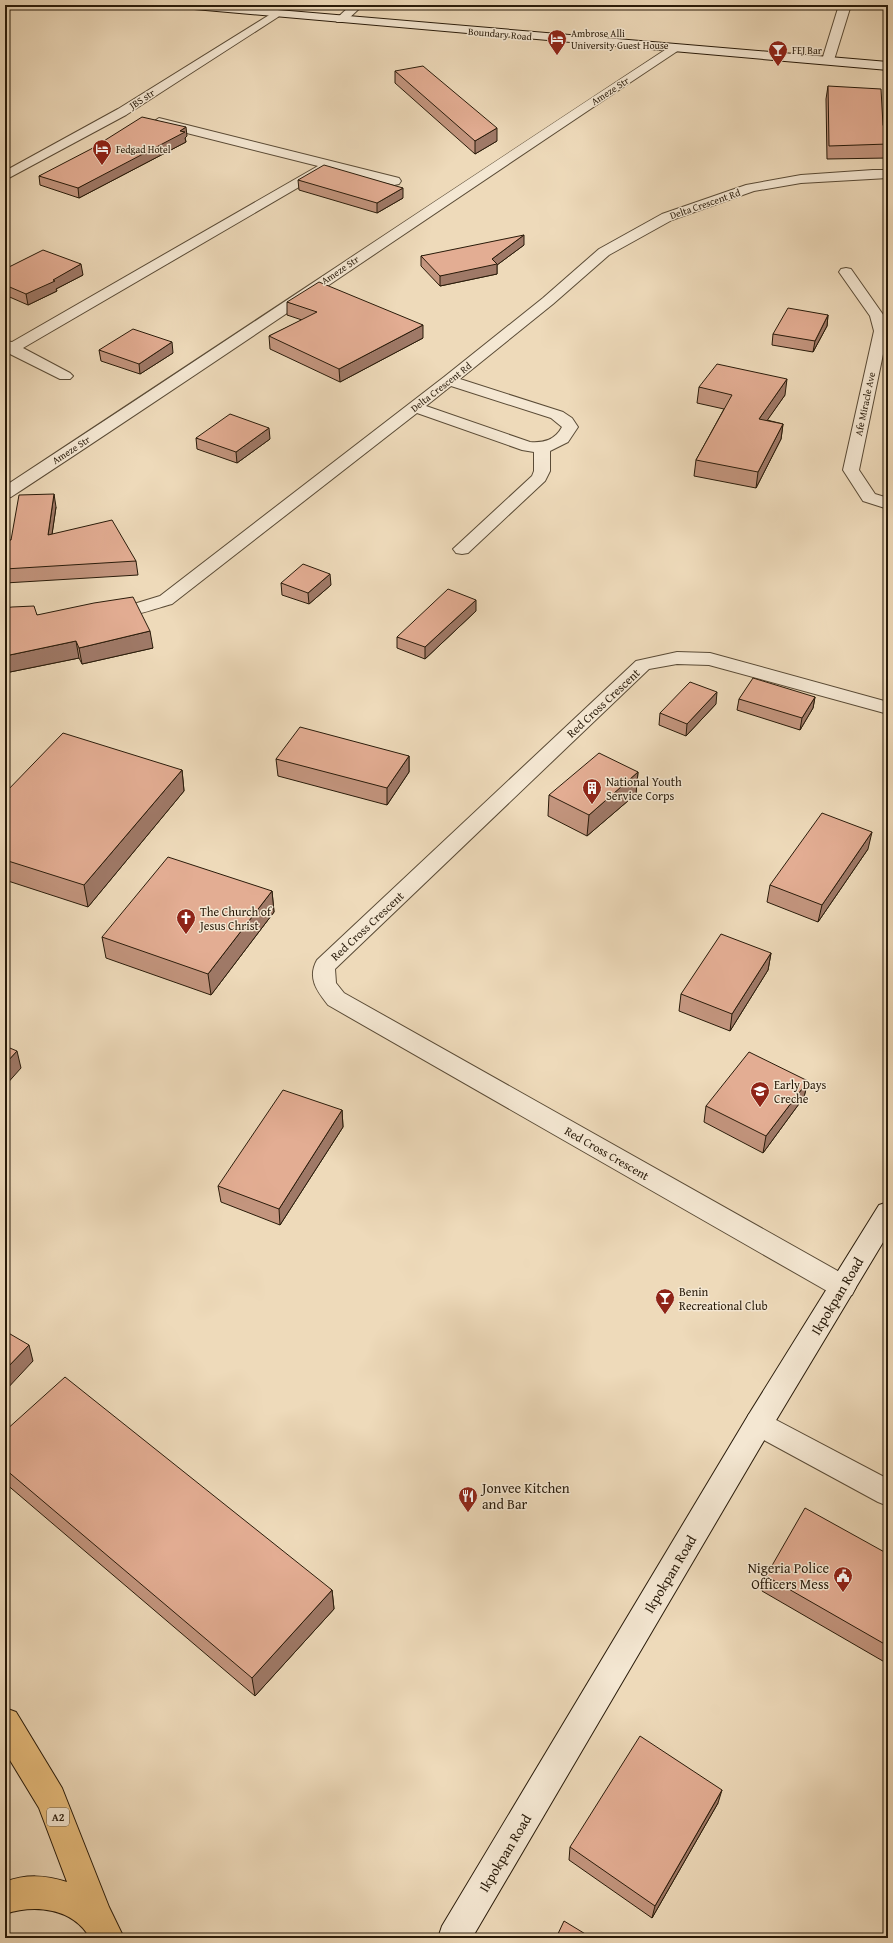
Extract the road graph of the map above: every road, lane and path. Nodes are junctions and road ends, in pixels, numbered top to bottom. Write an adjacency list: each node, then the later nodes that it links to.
1 (183, 5): 4 (street, Boundary Road)
2 (357, 5): 5 (street)
3 (845, 5): 7 (street)
4 (274, 15): 5 (street, Boundary Road); 9 (street, JBS str)
5 (341, 20): 6 (street, Boundary Road)
6 (675, 48): 7 (street, Boundary Road); 20 (street, Ameze Str)
7 (828, 60): 8 (street, Boundary Road)
8 (888, 66)
9 (122, 112): 10 (street); 12 (street, JBS str)
10 (328, 165): 13 (street); 15 (street)
11 (888, 174): 17 (street, Delta Crescent Rd)
12 (5, 176)
13 (394, 181)
14 (846, 272): 21 (street, Afe Miracle Ave)
15 (8, 347): 16 (street)
16 (65, 376)
17 (449, 380): 18 (street, Delta Crescent Rd); 19 (street)
18 (415, 407): 19 (street); 23 (street, Delta Crescent Rd)
19 (535, 447): 22 (street)
20 (5, 493)
21 (888, 504)
22 (462, 549)
23 (96, 614)
24 (888, 708): 26 (street, Red Cross Crescent)
25 (888, 1212): 26 (street, Ikpokpan Road)
26 (843, 1287): 27 (street, Ikpokpan Road)
27 (759, 1423): 28 (street); 32 (street, Ikpokpan Road)
28 (888, 1493)
29 (5, 1723): 31 (highway, A2)
30 (5, 1898): 31 (highway, A2)
31 (103, 1929)
32 (454, 1938)

